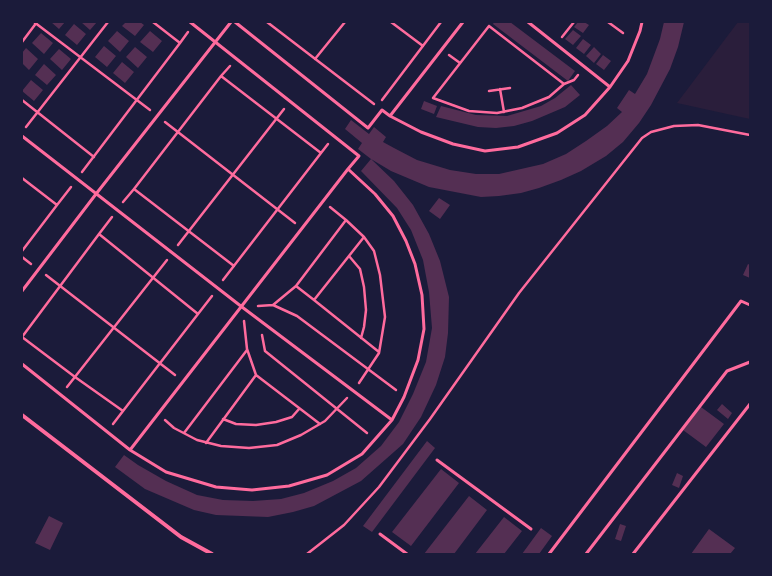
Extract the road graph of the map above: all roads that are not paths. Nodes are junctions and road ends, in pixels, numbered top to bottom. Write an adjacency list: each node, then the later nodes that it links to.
1 (190, 22): 7 (lane)
2 (232, 22): 7 (lane)
3 (235, 22): 9 (lane)
4 (463, 22): 9 (lane)
5 (528, 22): 8 (lane)
6 (642, 22): 8 (lane)
7 (216, 42): 11 (lane); 12 (lane)
8 (610, 87): 9 (lane)
9 (390, 116)
10 (22, 136): 12 (lane)
11 (348, 169): 15 (lane); 20 (lane)
12 (96, 194): 13 (lane); 15 (lane)
13 (22, 291)
14 (750, 305): 27 (lane)
15 (242, 307): 20 (lane); 21 (lane)
16 (750, 362): 28 (lane)
17 (22, 364): 21 (lane)
18 (750, 404): 29 (lane)
19 (22, 415): 25 (street)
20 (392, 420): 21 (lane)
21 (130, 450)
22 (436, 460): 23 (lane)
23 (531, 529)
24 (380, 534): 26 (lane)
25 (212, 554)
26 (407, 554)
27 (549, 554)
28 (586, 554)
29 (633, 554)

